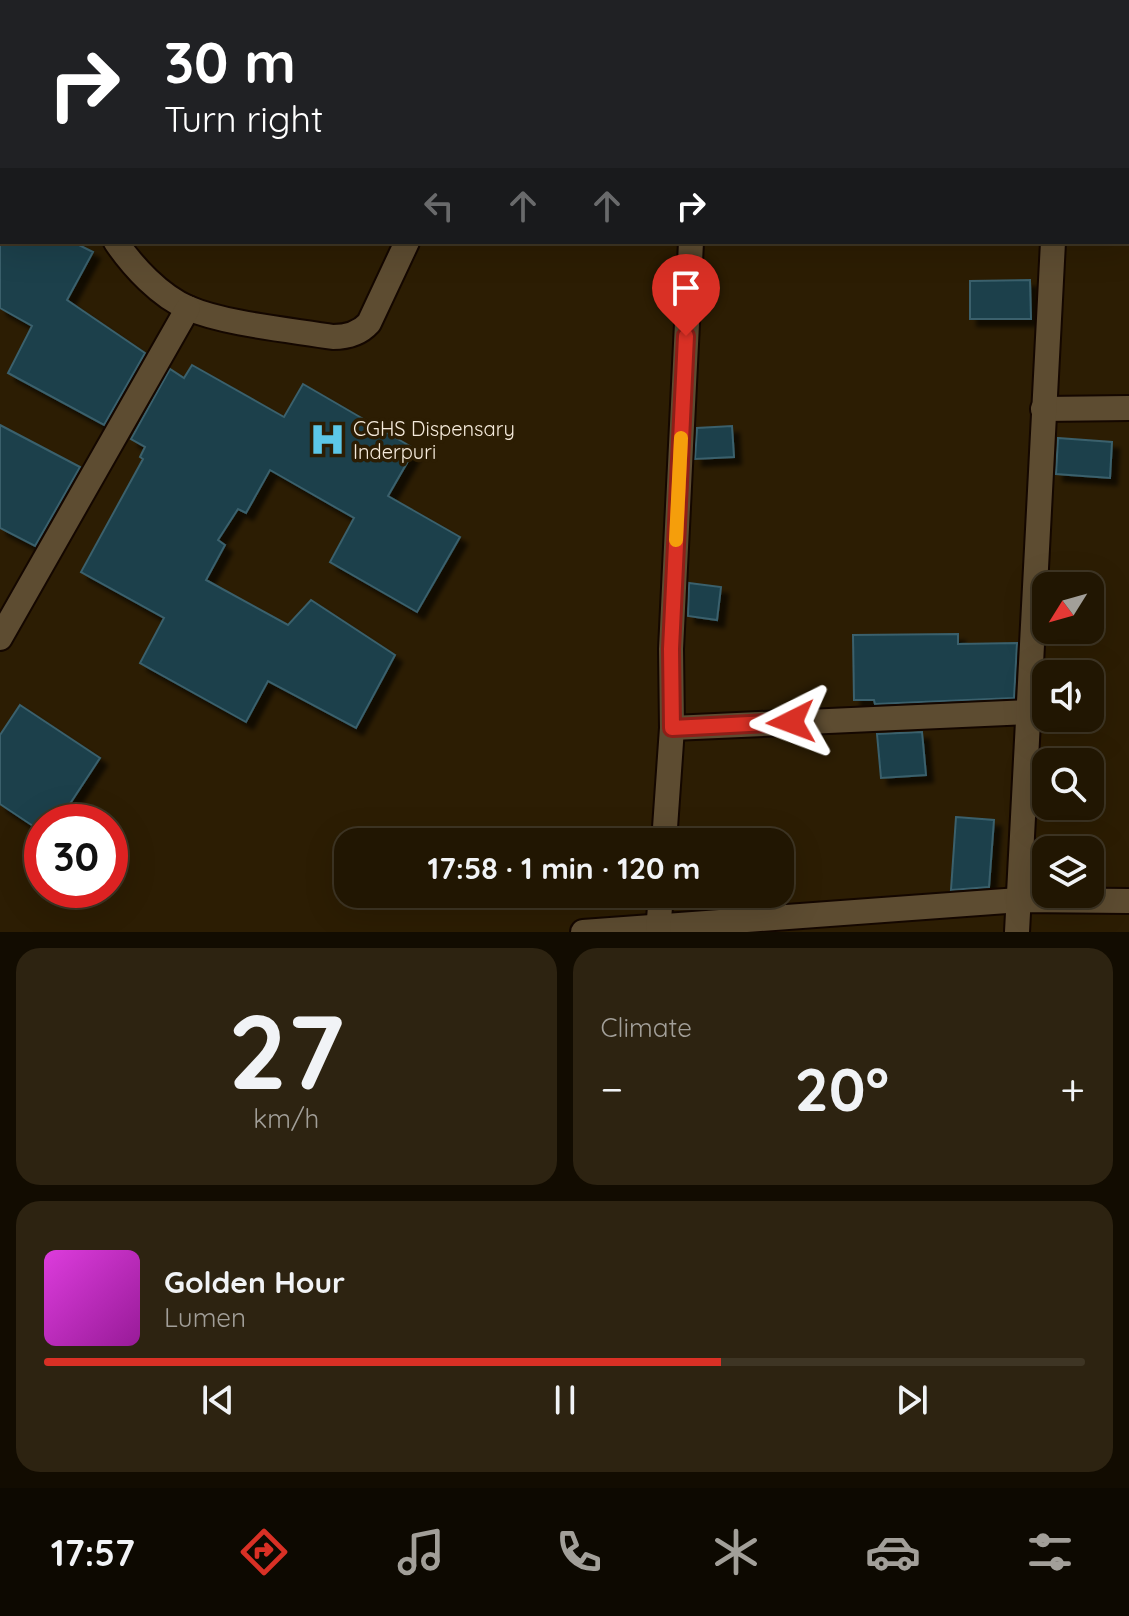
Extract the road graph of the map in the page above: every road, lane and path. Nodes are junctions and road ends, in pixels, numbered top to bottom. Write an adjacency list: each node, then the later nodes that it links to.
1 (117, 244): 5 (street)
2 (406, 244): 5 (street)
3 (691, 244): 10 (street)
4 (1053, 244): 7 (street)
5 (188, 308): 8 (street)
6 (1129, 408): 7 (street)
7 (1043, 409): 9 (street)
8 (0, 638)
9 (1028, 712): 10 (street); 12 (street)
10 (672, 728): 11 (street)
11 (665, 828)
12 (1020, 900): 13 (street); 15 (street); 18 (street)
13 (1129, 901)
14 (660, 908): 16 (street)
15 (828, 923): 16 (street)
16 (658, 930): 17 (street)
17 (583, 932)
18 (1017, 932)

